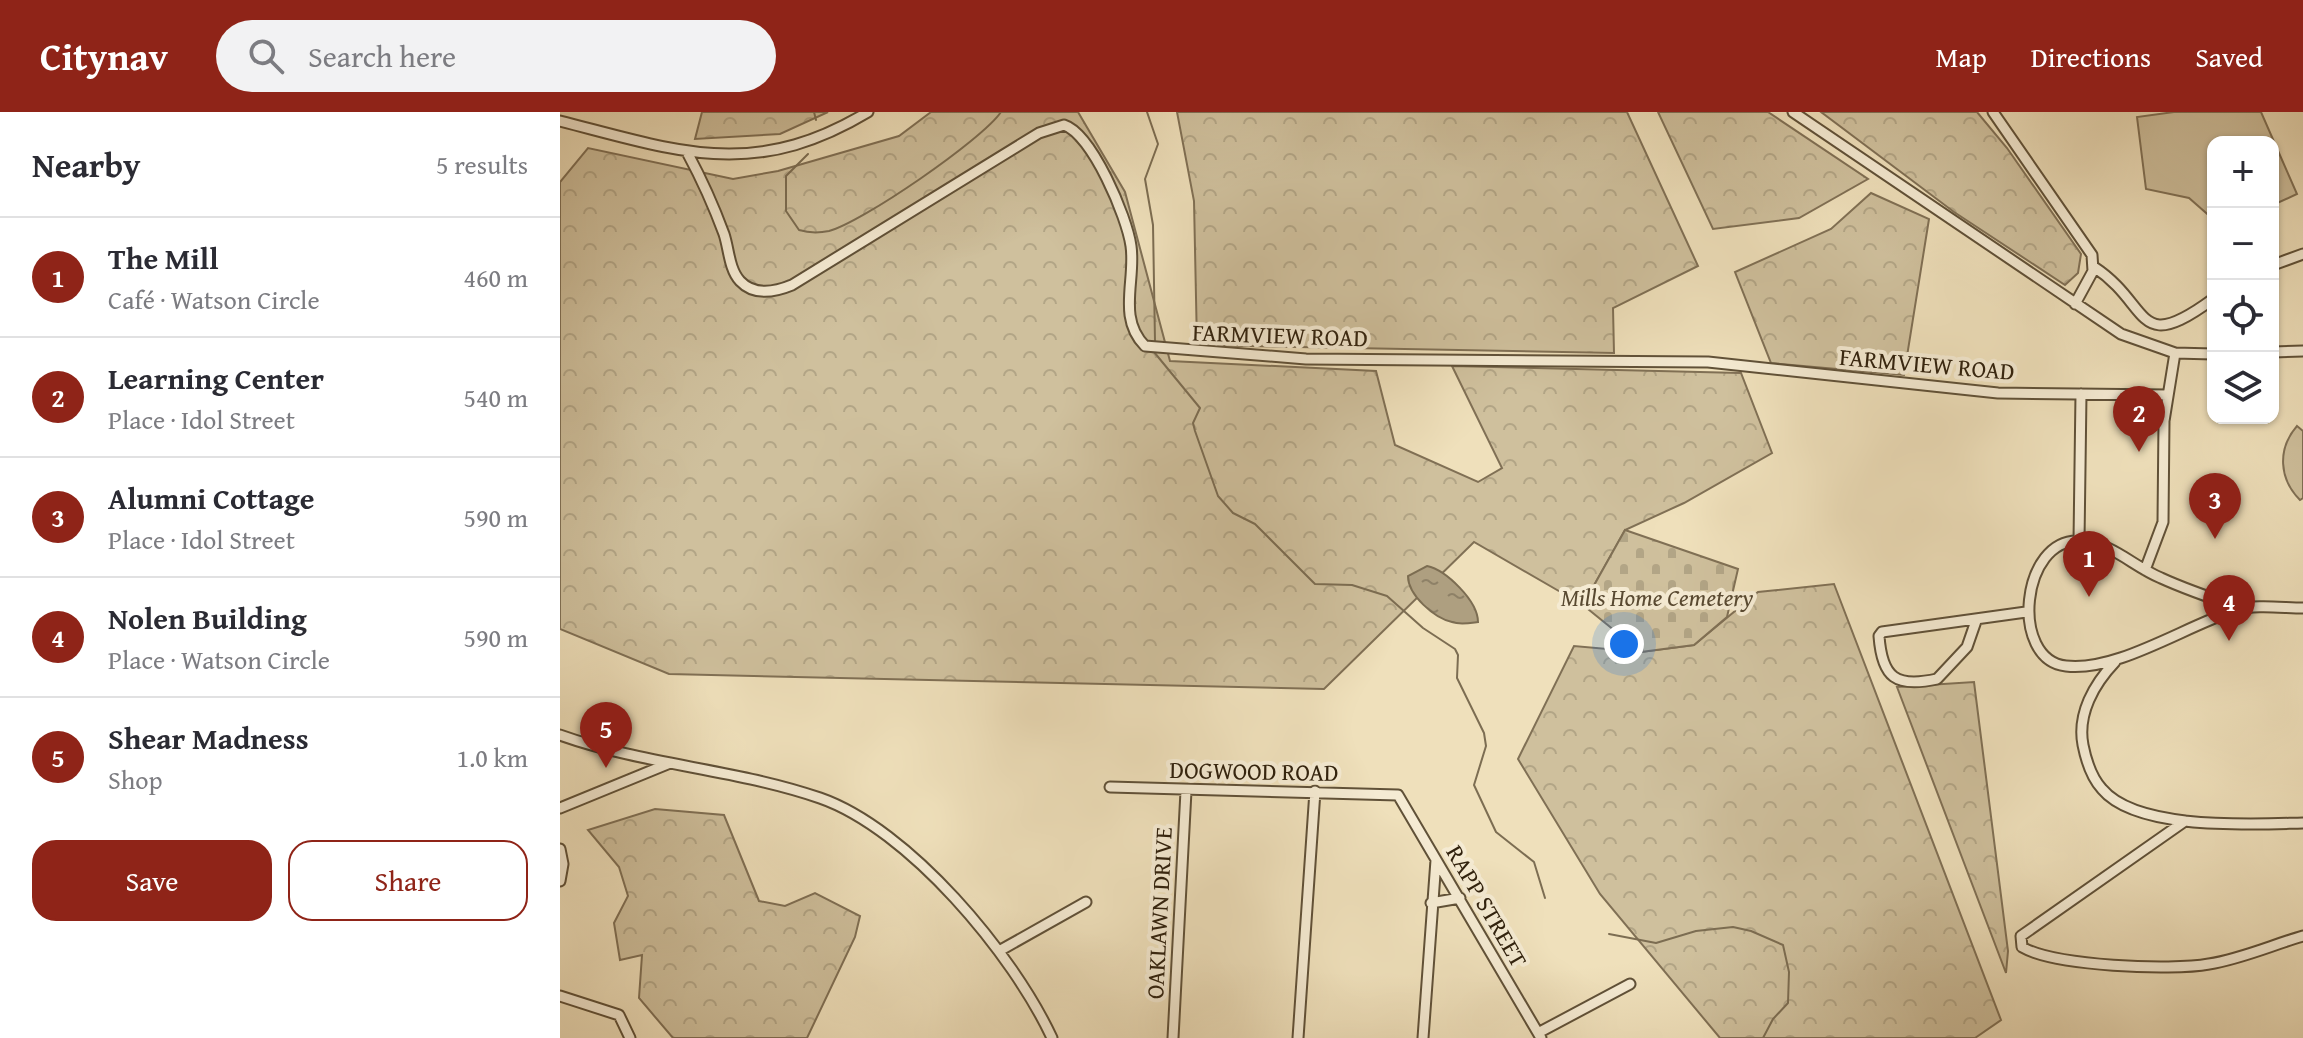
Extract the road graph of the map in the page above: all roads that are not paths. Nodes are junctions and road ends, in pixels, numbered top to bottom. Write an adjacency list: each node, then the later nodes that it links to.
1 (868, 112): 5 (street)
2 (1793, 112): 10 (street)
3 (1993, 112): 8 (street)
4 (560, 121): 5 (street)
5 (688, 154): 15 (street, FARMVIEW ROAD)
6 (2303, 254): 7 (street)
7 (2279, 263)
8 (2094, 267): 9 (street); 10 (street)
9 (2207, 303)
10 (2075, 304): 13 (street)
11 (2303, 348): 12 (street)
12 (2279, 352)
13 (2175, 353): 14 (street); 16 (street)
14 (2207, 354)
15 (2081, 394): 16 (street, FARMVIEW ROAD); 17 (street)
16 (2168, 395): 18 (street)
17 (2079, 541): 18 (street); 21 (street)
18 (2145, 570): 19 (street)
19 (2241, 608): 20 (street); 23 (street)
20 (2303, 608)
21 (2026, 612): 22 (street); 23 (street)
22 (1976, 621): 22 (street)
23 (2115, 662): 31 (street)
24 (560, 735): 25 (street)
25 (670, 763): 30 (street); 40 (street)
26 (1110, 787): 27 (street, DOGWOOD ROAD)
27 (1186, 791): 28 (street, DOGWOOD ROAD); 46 (street, OAKLAWN DRIVE)
28 (1315, 791): 29 (street, DOGWOOD ROAD); 47 (street)
29 (1398, 795): 34 (street, RAPP STREET)
30 (560, 808)
31 (2185, 821): 32 (street); 39 (street)
32 (2303, 823)
33 (560, 849): 35 (street)
34 (1436, 860): 36 (street, RAPP STREET); 38 (street)
35 (560, 881)
36 (1460, 898): 38 (street); 43 (street, RAPP STREET)
37 (1086, 902): 40 (street)
38 (1431, 903): 48 (street)
39 (2303, 936)
40 (999, 951): 45 (street)
41 (1630, 984): 43 (street)
42 (560, 996): 44 (street)
43 (1540, 1036)
44 (630, 1038)
45 (1052, 1038)
46 (1173, 1038)
47 (1298, 1038)
48 (1423, 1038)

